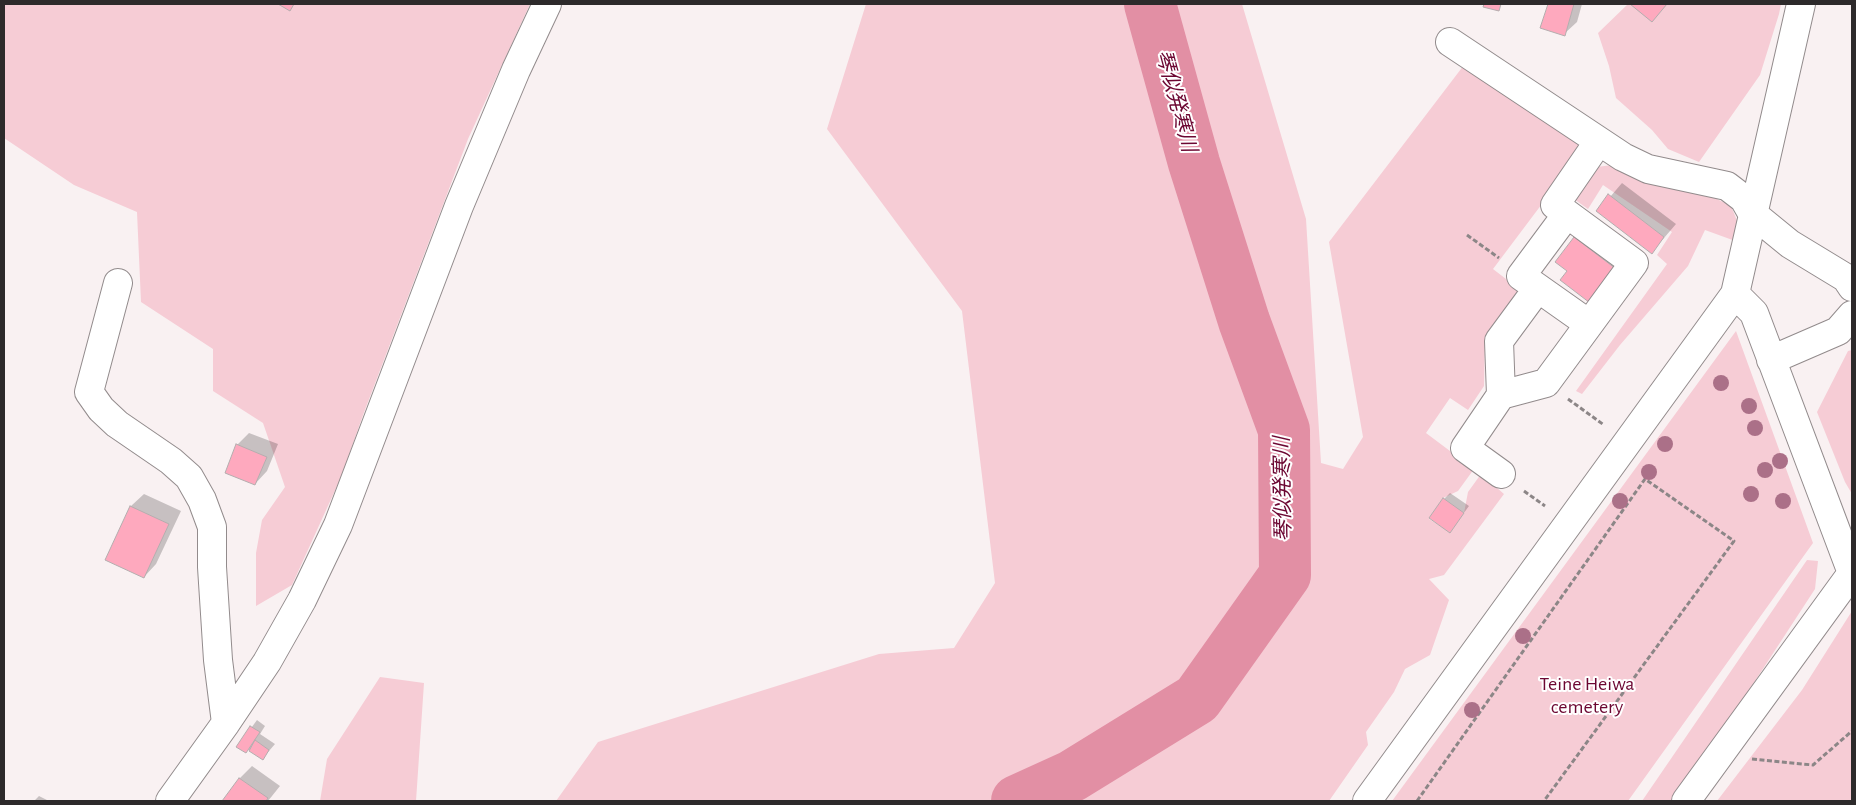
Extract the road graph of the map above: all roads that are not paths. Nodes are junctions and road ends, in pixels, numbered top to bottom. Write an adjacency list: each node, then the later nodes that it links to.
1 (547, 4): 16 (street)
2 (1801, 4): 5 (street)
3 (1450, 42): 4 (street)
4 (1599, 141): 5 (street); 6 (street)
5 (1752, 213): 8 (street); 10 (street)
6 (1567, 214): 9 (street); 12 (street)
7 (118, 283): 16 (street)
8 (1852, 287)
9 (1538, 288): 12 (street); 14 (street)
10 (1735, 294): 13 (street); 18 (street)
11 (1852, 316): 13 (street)
12 (1589, 324): 14 (street)
13 (1771, 360): 19 (street)
14 (1501, 395): 15 (street)
15 (1511, 481)
16 (226, 723): 17 (street)
17 (170, 801)
18 (1367, 801)
19 (1686, 801)

